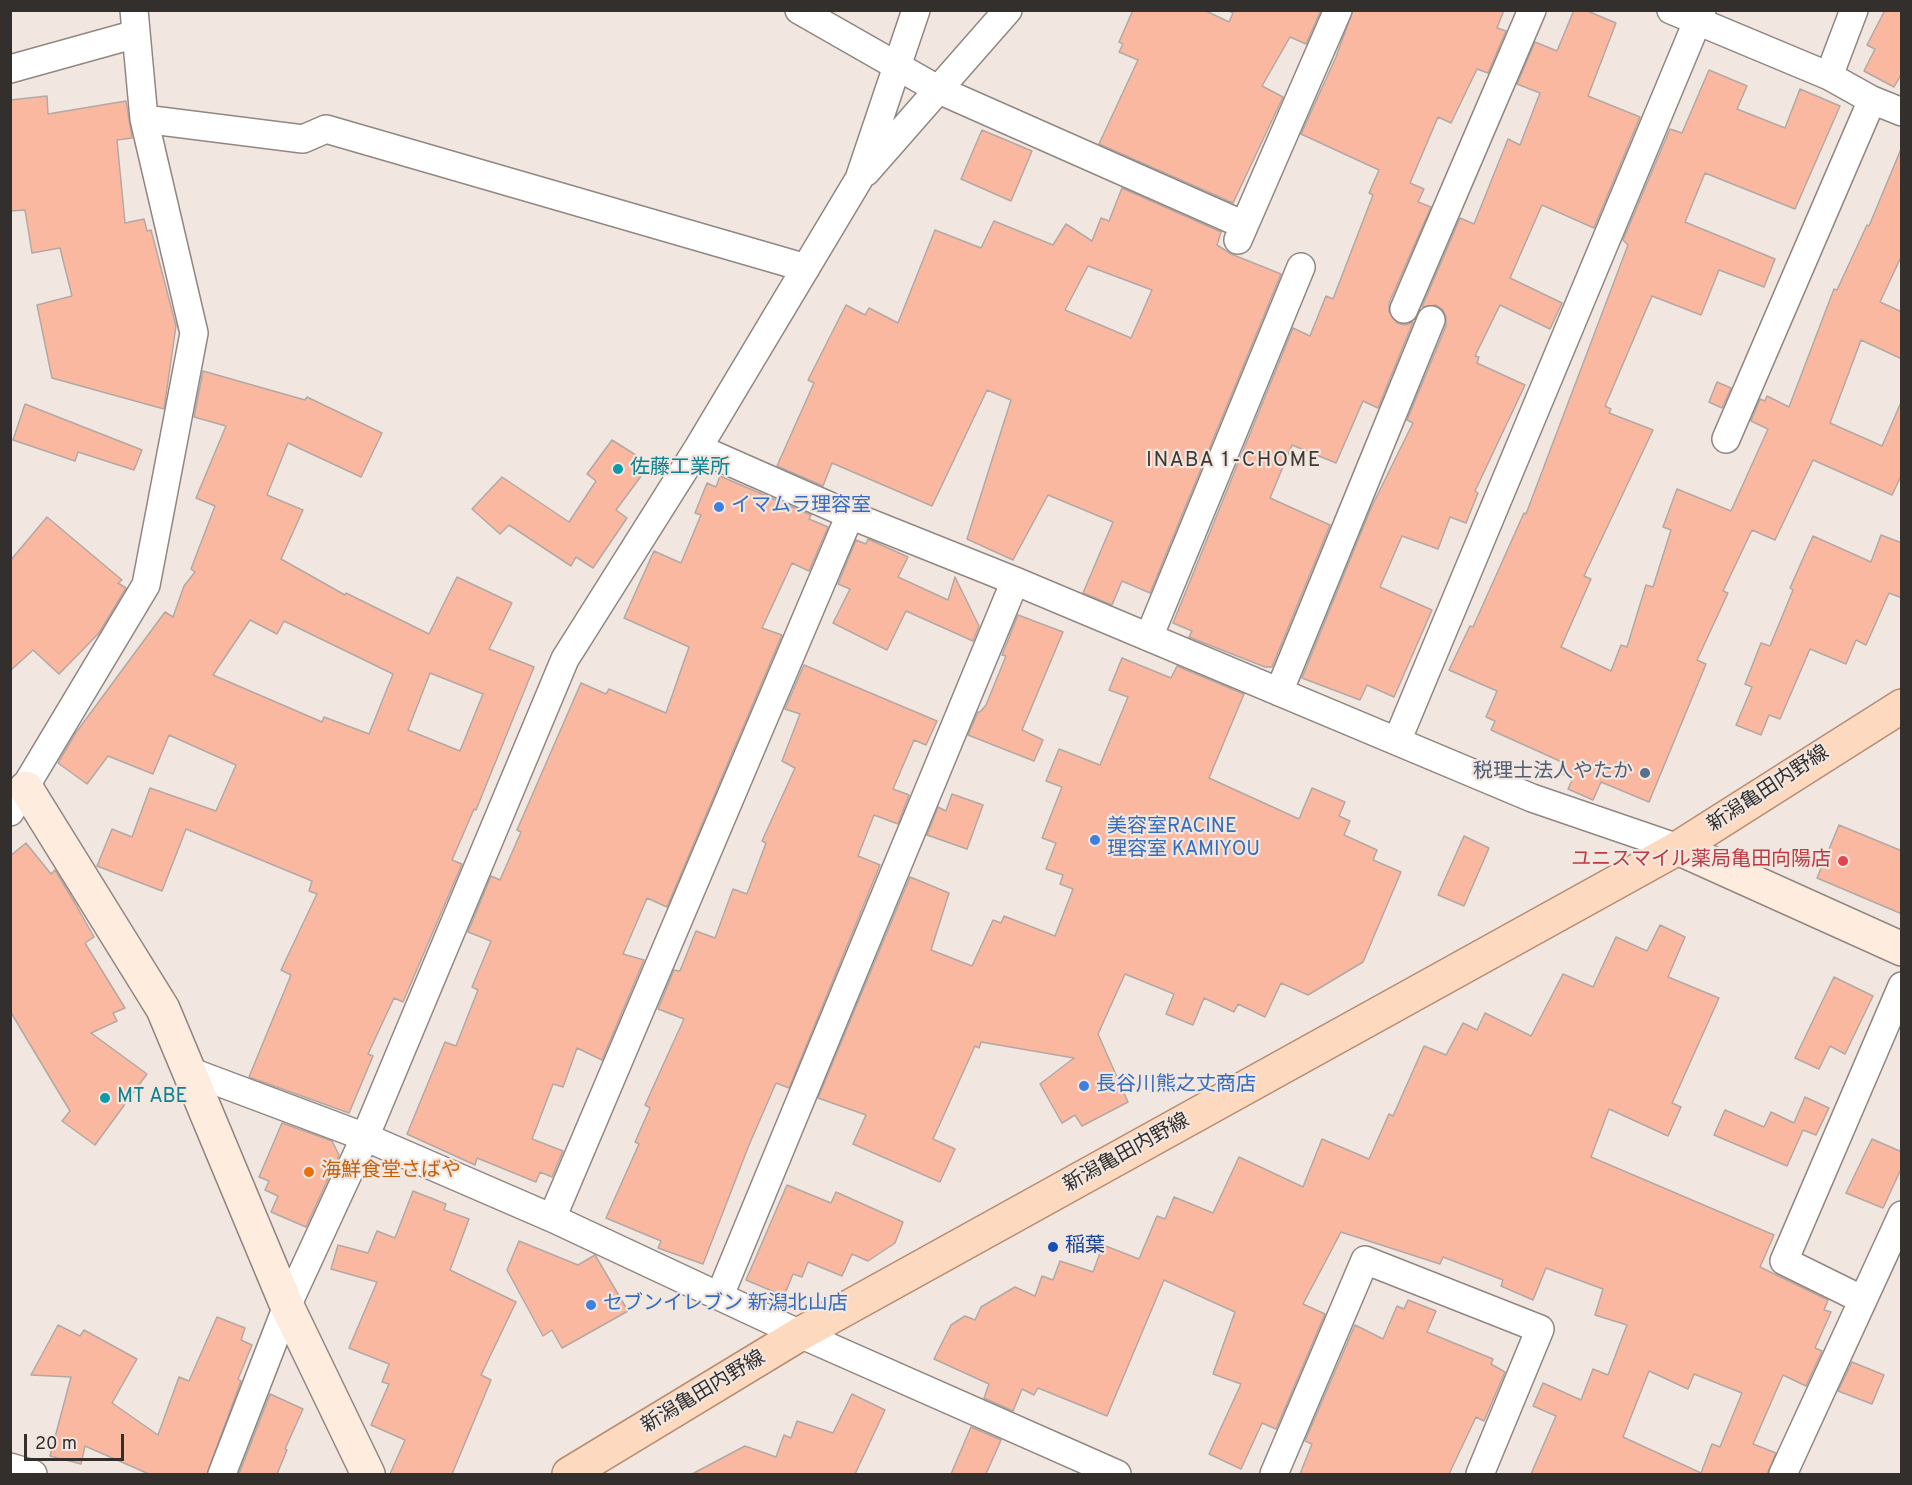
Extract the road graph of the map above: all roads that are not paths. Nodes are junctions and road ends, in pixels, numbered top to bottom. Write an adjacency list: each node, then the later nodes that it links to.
1 (799, 10): 10 (street)
2 (916, 10): 10 (street)
3 (1008, 10): 13 (street)
4 (1338, 10): 13 (street)
5 (1532, 10): 20 (street)
6 (1671, 10): 8 (street)
7 (1854, 10): 12 (street)
8 (1700, 16): 12 (street); 29 (street)
9 (135, 22): 11 (street); 16 (street)
10 (897, 66): 13 (street); 17 (street)
11 (10, 69)
12 (1829, 76): 14 (street)
13 (939, 90): 17 (street)
14 (1872, 100): 15 (street); 22 (street)
15 (1902, 112)
16 (144, 119): 19 (street); 30 (street)
17 (859, 179): 19 (street)
18 (1301, 267): 26 (street)
19 (806, 268): 23 (street)
20 (1404, 309)
21 (1431, 320): 27 (street)
22 (1726, 439)
23 (698, 448): 24 (street); 35 (street)
24 (850, 515): 25 (street); 37 (street)
25 (1015, 581): 26 (street); 39 (street)
26 (1149, 637): 27 (street)
27 (1279, 692): 29 (street)
28 (1902, 705): 31 (main road, 新潟亀田内野線)
29 (1397, 741): 31 (street)
30 (16, 792): 34 (street)
31 (1678, 848): 32 (street); 42 (main road, 新潟亀田内野線)
32 (1902, 949)
33 (1902, 986): 40 (street)
34 (189, 1071): 35 (street); 41 (street)
35 (365, 1137): 37 (street); 41 (street)
36 (1902, 1215): 38 (street)
37 (552, 1218): 39 (street)
38 (1895, 1245): 40 (street)
39 (720, 1296): 42 (street)
40 (1863, 1300): 51 (street)
41 (287, 1306): 45 (street); 46 (street)
42 (800, 1334): 47 (main road, 新潟亀田内野線); 48 (street)
43 (10, 1467): 44 (street)
44 (33, 1474)
45 (222, 1474)
46 (368, 1474)
47 (569, 1474)
48 (1117, 1474)
49 (1274, 1474): 50 (street)
50 (1480, 1474)
51 (1783, 1474)

